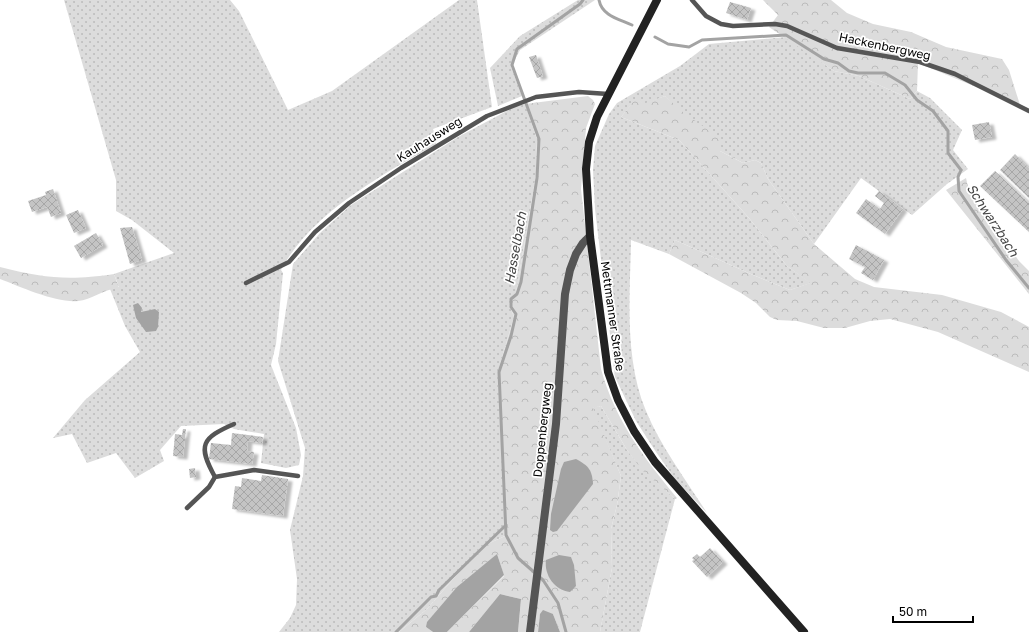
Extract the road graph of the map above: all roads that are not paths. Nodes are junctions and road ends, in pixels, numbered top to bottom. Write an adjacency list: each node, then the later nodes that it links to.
1 (657, 0): 3 (main road, Mettmanner Straße)
2 (692, 0): 4 (lane, Hackenbergweg)
3 (608, 94): 5 (main road, Mettmanner Straße); 6 (lane, Kauhausweg)
4 (1029, 111)
5 (590, 236): 11 (street, Doppenbergweg); 12 (main road, Mettmanner Straße)
6 (246, 283)
7 (234, 424): 9 (lane)
8 (298, 476): 9 (lane)
9 (215, 477): 10 (lane)
10 (187, 508)
11 (530, 632)
12 (804, 632)

